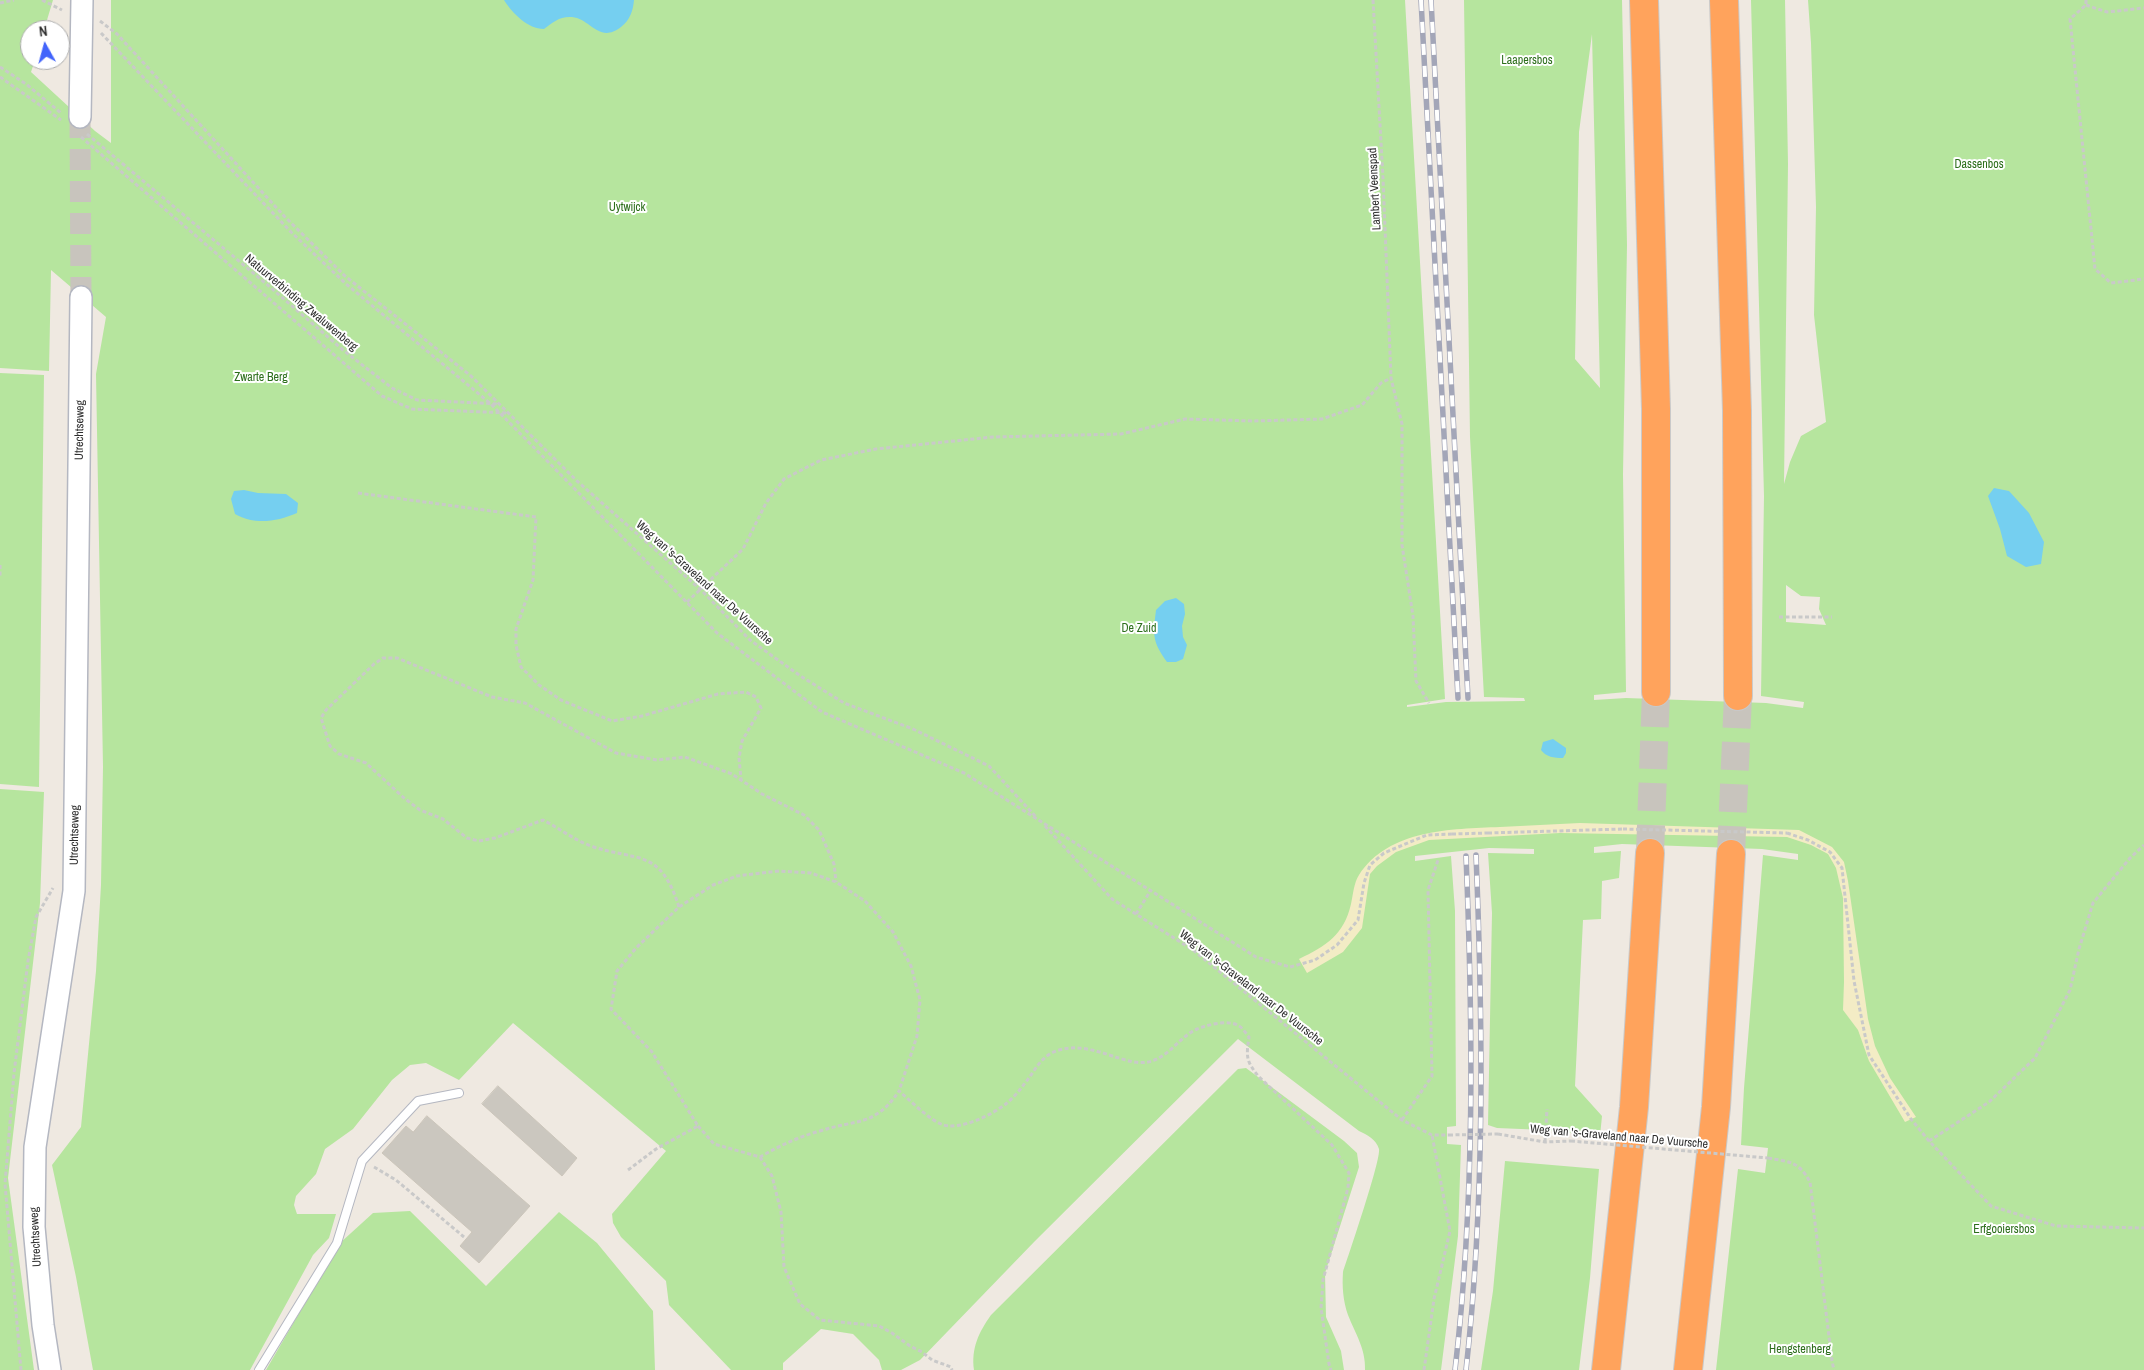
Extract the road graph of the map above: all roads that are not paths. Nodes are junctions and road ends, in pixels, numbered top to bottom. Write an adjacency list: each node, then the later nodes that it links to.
1 (82, 0): 4 (main road)
2 (1644, 0): 6 (highway)
3 (1724, 0): 7 (highway)
4 (75, 125)
5 (81, 297): 11 (main road, Utrechtseweg)
6 (1656, 692)
7 (1738, 696)
8 (1650, 853): 13 (highway)
9 (1730, 854): 14 (highway)
10 (459, 1093): 12 (lane)
11 (50, 1370)
12 (259, 1370)
13 (1606, 1370)
14 (1688, 1370)

